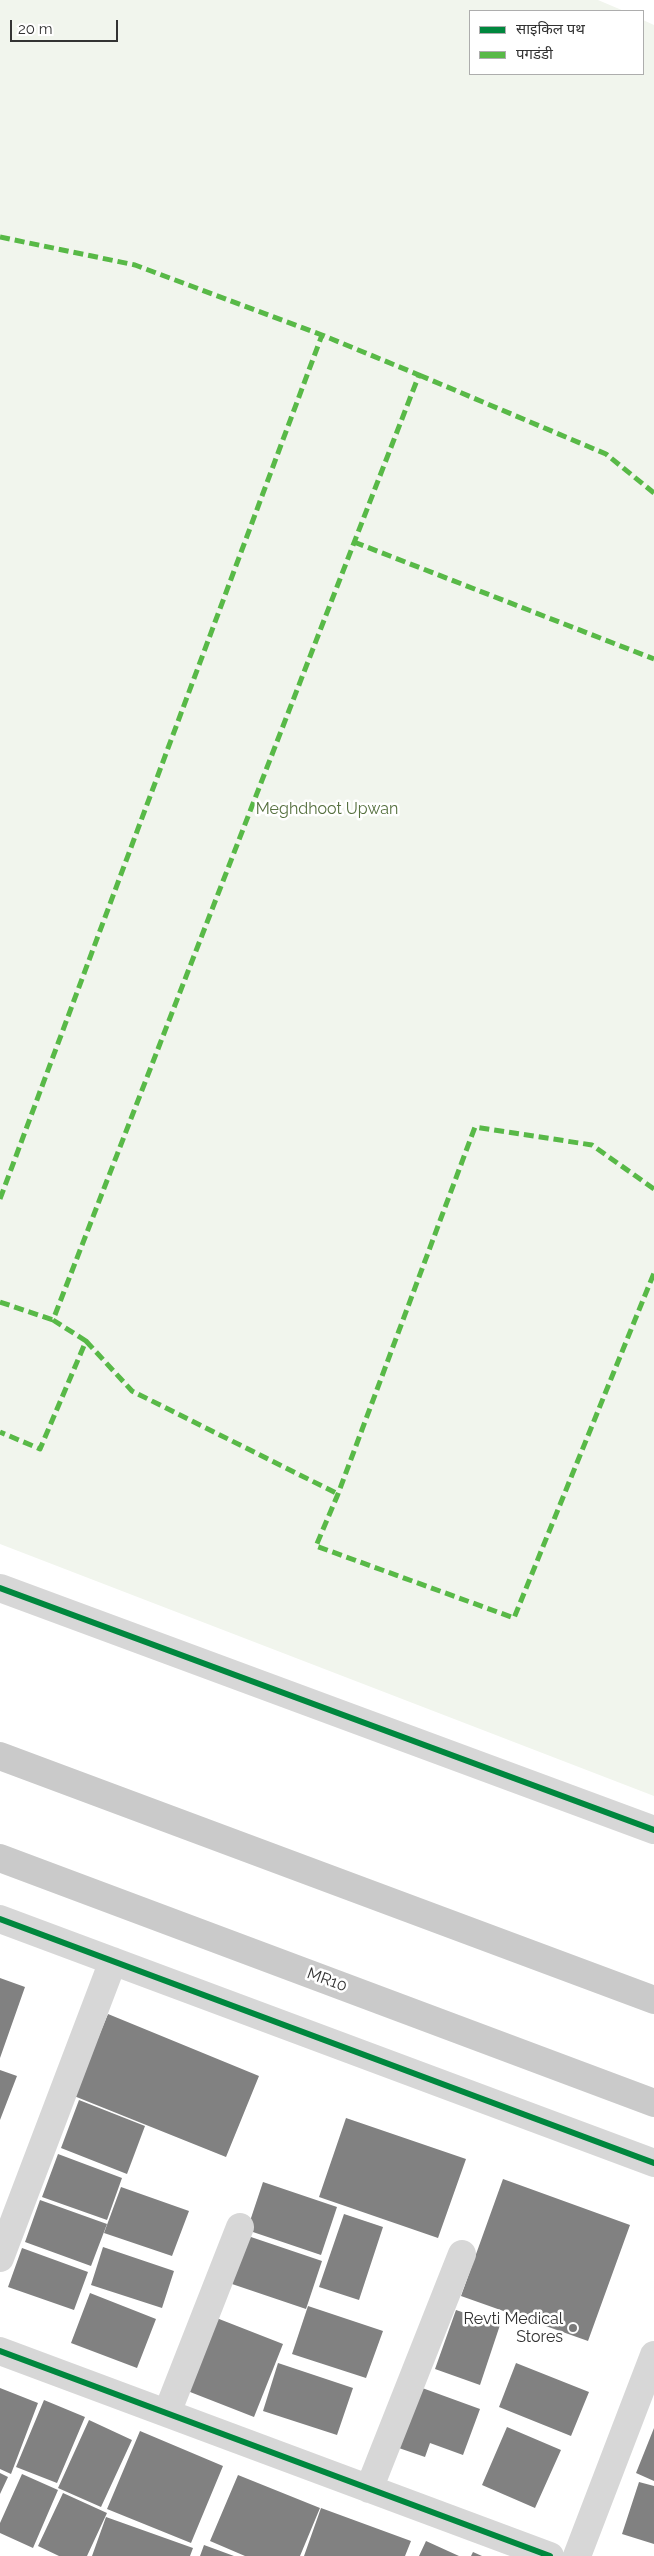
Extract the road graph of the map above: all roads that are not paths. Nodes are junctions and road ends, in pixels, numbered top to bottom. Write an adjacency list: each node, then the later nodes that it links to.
1 (0, 1588): 3 (street)
2 (0, 1756): 7 (main road)
3 (654, 1830)
4 (0, 1858): 8 (main road, MR10)
5 (0, 1919): 6 (street)
6 (113, 1961): 9 (street); 12 (street)
7 (654, 2000)
8 (654, 2102)
9 (654, 2163)
10 (240, 2227): 15 (street)
11 (462, 2254): 16 (street)
12 (0, 2258)
13 (0, 2351): 15 (street)
14 (654, 2355): 18 (street)
15 (167, 2413): 16 (street)
16 (369, 2489): 17 (street)
17 (550, 2556)
18 (577, 2556)

